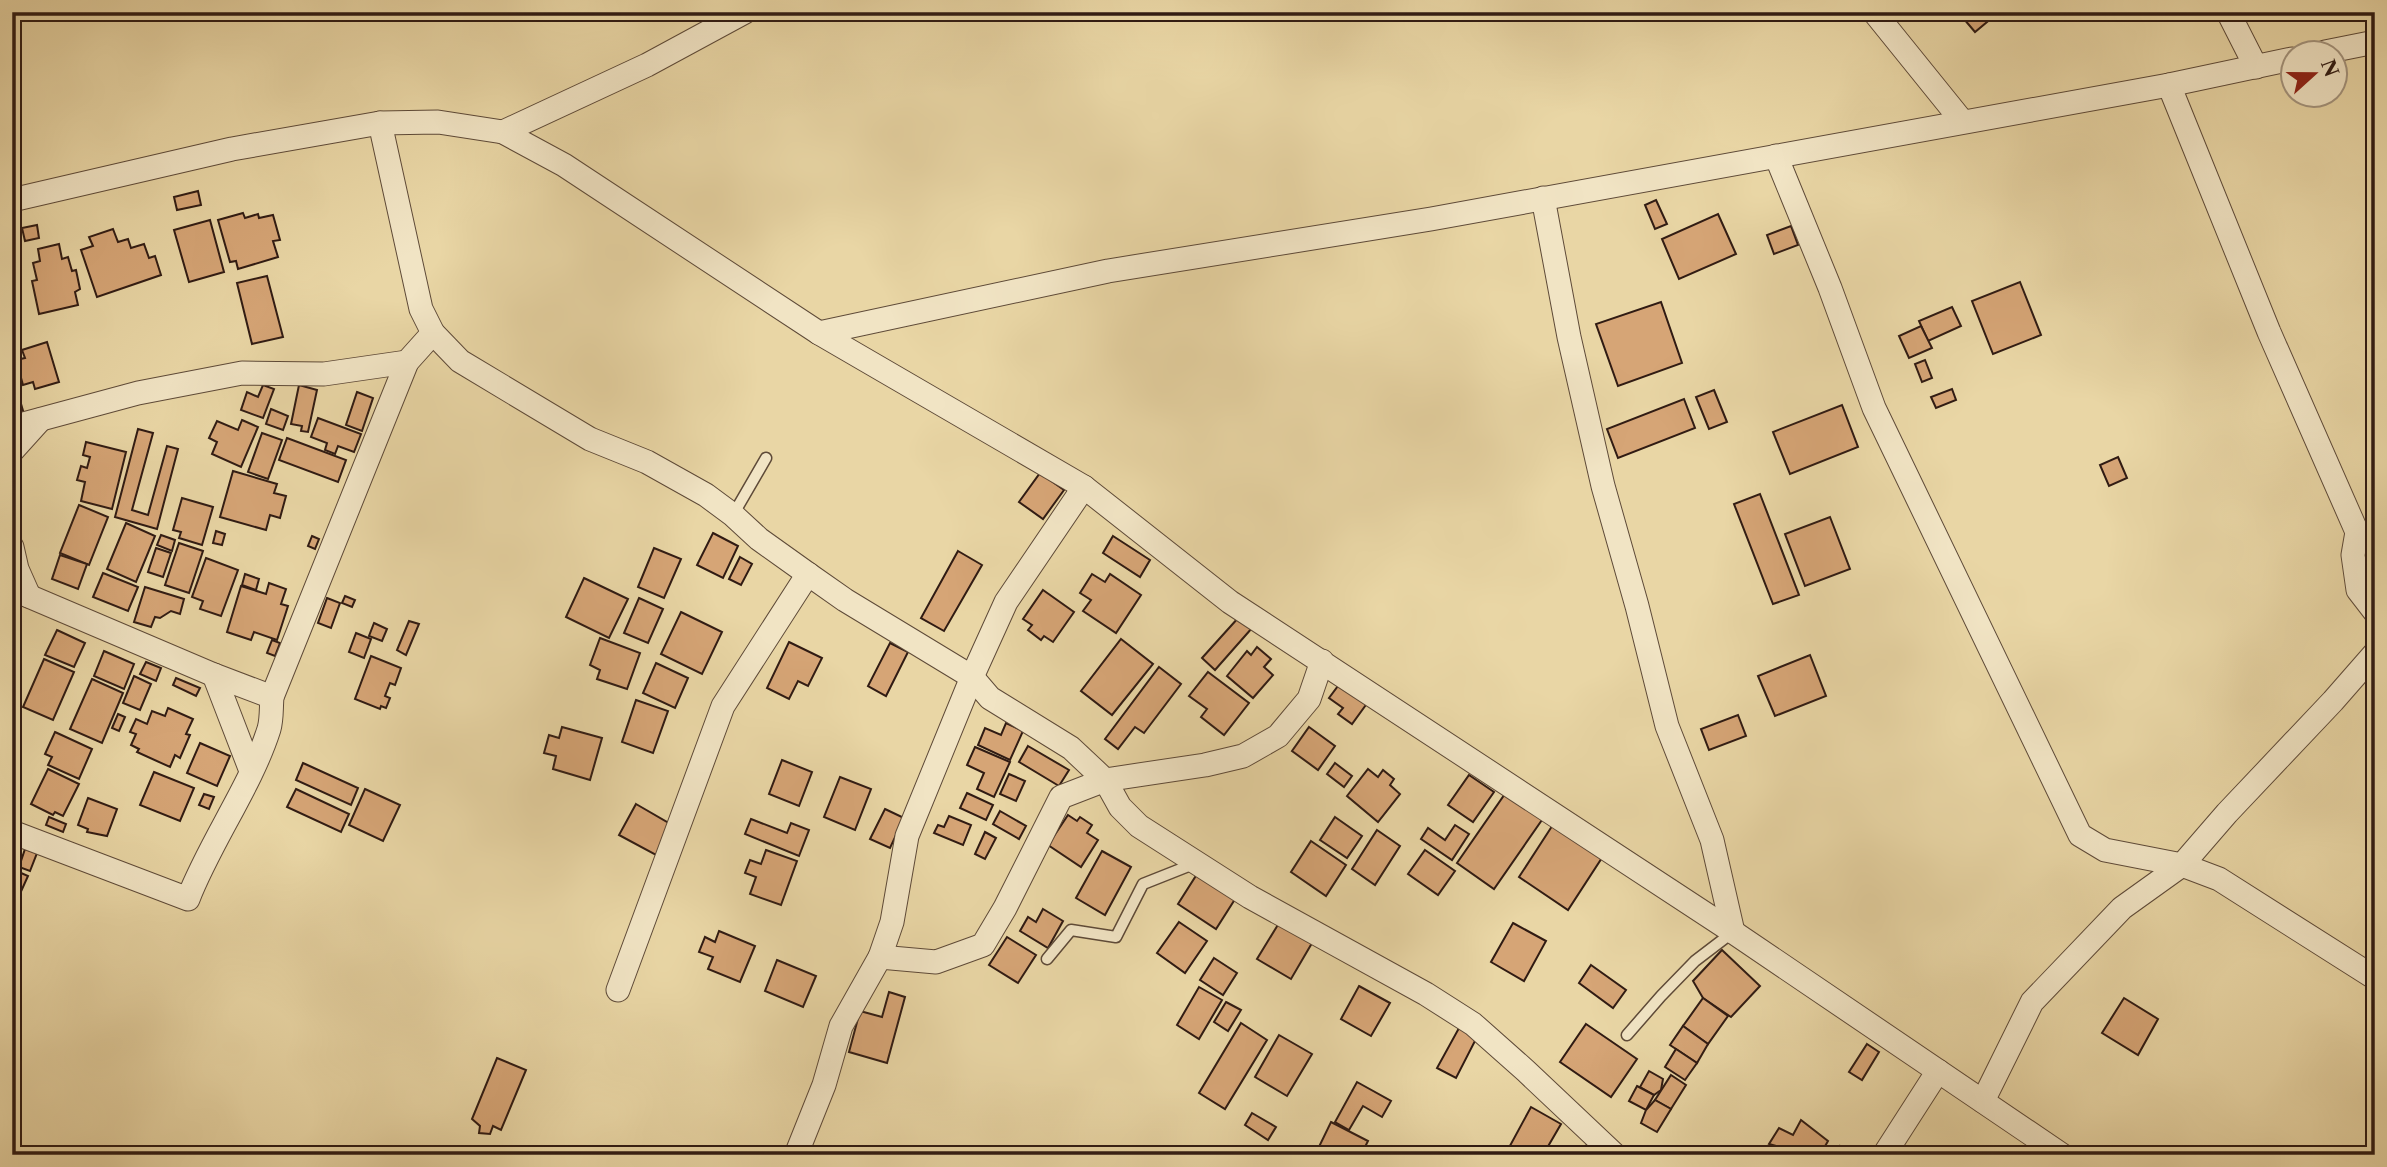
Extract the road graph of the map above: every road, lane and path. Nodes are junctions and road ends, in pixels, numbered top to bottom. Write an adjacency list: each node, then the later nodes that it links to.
1 (745, 12): 11 (street)
2 (1874, 12): 9 (street)
3 (2228, 12): 7 (street)
4 (2375, 42): 5 (street)
5 (2348, 47)
6 (2278, 62): 7 (street)
7 (2256, 66): 8 (street)
8 (2169, 85): 9 (street); 27 (street)
9 (1962, 121): 12 (street)
10 (380, 123): 11 (street); 14 (street); 15 (street)
11 (503, 132): 16 (street)
12 (1776, 156): 13 (street); 37 (street)
13 (1543, 198): 16 (street); 38 (street)
14 (12, 200)
15 (433, 333): 17 (street); 23 (street)
16 (819, 333): 22 (street)
17 (407, 362): 18 (street); 32 (street)
18 (40, 420): 19 (street); 20 (street)
19 (12, 427)
20 (12, 451)
21 (766, 458): 23 (lane)
22 (1084, 487): 29 (street); 31 (street)
23 (733, 515): 25 (street)
24 (12, 547): 26 (street)
25 (808, 574): 31 (street); 42 (street)
26 (21, 592): 30 (street)
27 (2375, 612)
28 (2375, 653): 37 (street)
29 (1322, 661): 34 (street); 38 (street)
30 (214, 674): 32 (street); 33 (street)
31 (972, 677): 34 (street); 39 (street)
32 (272, 697): 33 (street)
33 (251, 771): 35 (street)
34 (1105, 780): 36 (street); 39 (street)
35 (12, 832)
36 (1196, 863): 40 (lane); 47 (street)
37 (2182, 866): 41 (street); 45 (street)
38 (1733, 932): 43 (lane); 44 (street)
39 (880, 957): 46 (street)
40 (1047, 959)
41 (2375, 978)
42 (618, 990)
43 (1628, 1035)
44 (1938, 1071): 45 (street); 48 (street)
45 (1983, 1101): 49 (street)
46 (796, 1155)
47 (1615, 1155)
48 (1884, 1155)
49 (2062, 1155)

